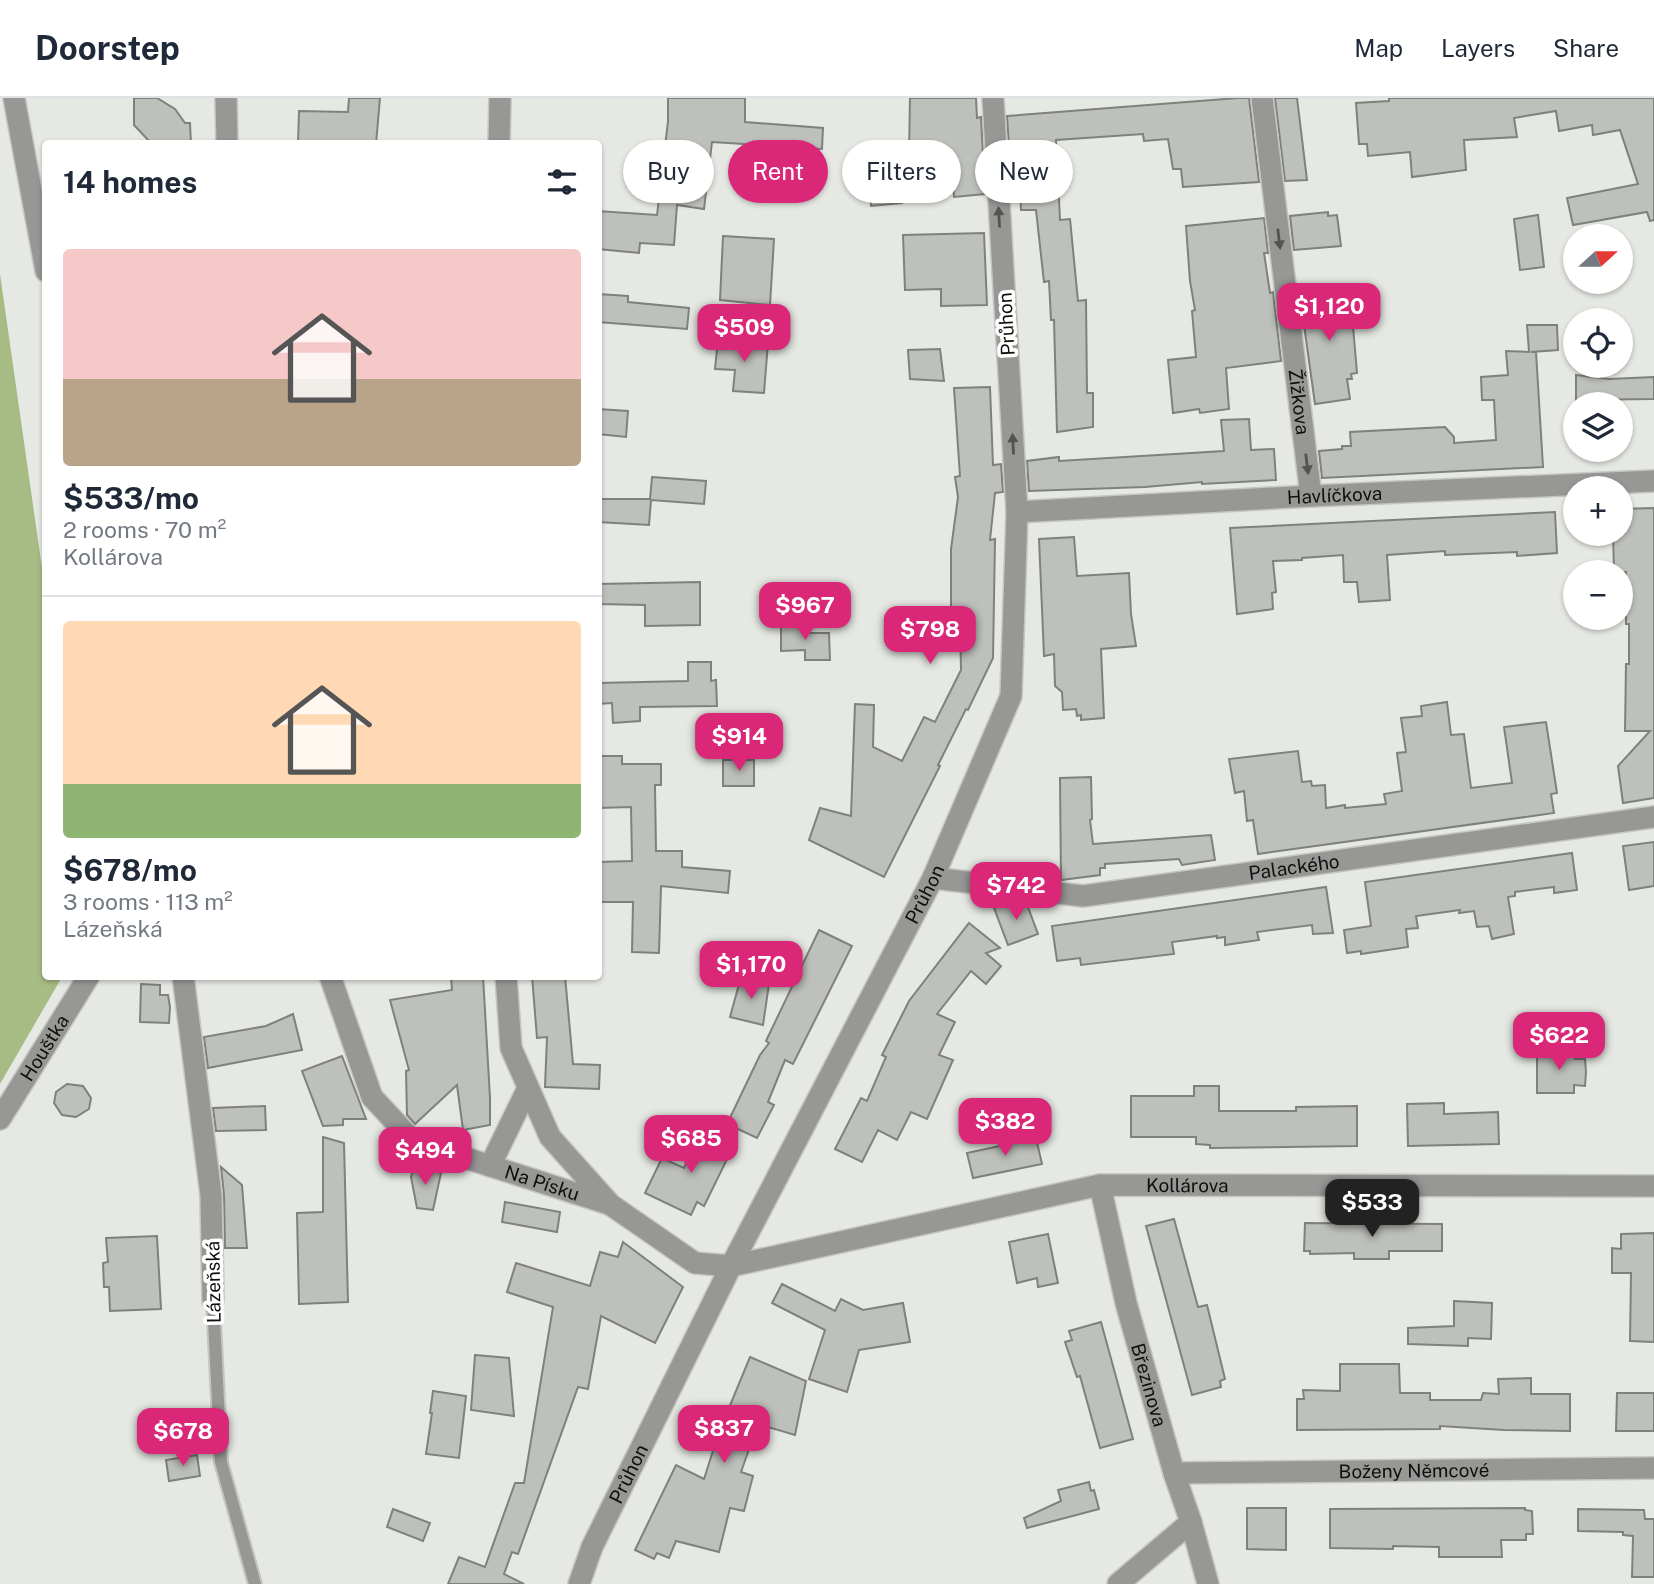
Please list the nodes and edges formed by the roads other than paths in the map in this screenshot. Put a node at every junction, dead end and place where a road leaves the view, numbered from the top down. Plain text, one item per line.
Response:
1 (14, 98) edge
2 (226, 98) edge
3 (500, 98) edge
4 (993, 98) edge
5 (1262, 98) edge
6 (227, 140) edge
7 (499, 140) edge
8 (42, 249) edge
9 (1654, 481) edge
10 (1311, 496) junction
11 (1017, 512) junction
12 (1654, 817) edge
13 (933, 878) junction
14 (87, 980) edge
15 (184, 980) edge
16 (331, 980) edge
17 (506, 980) edge
18 (528, 1088) junction
19 (0, 1119) edge
20 (490, 1166) junction
21 (1100, 1185) junction
22 (1654, 1186) edge
23 (611, 1205) junction
24 (731, 1266) junction
25 (213, 1300) joint
26 (1654, 1468) edge
27 (1174, 1473) junction
28 (1191, 1522) junction
29 (255, 1584) edge
30 (579, 1584) edge
31 (1118, 1584) edge
32 (1208, 1584) edge

1 - 8 street
2 - 6 street
3 - 7 street
11 -> 4 street, Průhon
5 -> 10 street, Žižkova
9 - 10 street, Havlíčkova
10 - 11 street, Havlíčkova
11 - 13 street, Průhon
12 - 13 street, Palackého
13 - 24 street, Průhon
14 - 19 street, Houštka
15 - 25 street, Lázeňská
16 - 20 street, Na Písku
17 - 18 street, Na Písku
18 - 20 street
18 - 23 street, Na Písku
20 - 23 street, Na Písku
21 - 22 street, Kollárova
21 - 24 street, Kollárova
21 - 27 street, Březinova
23 - 24 street, Na Písku
24 - 30 street, Průhon
25 - 29 lane, Lázeňská
26 - 27 street, Boženy Němcové
27 - 28 street, Březinova
28 - 31 street
28 - 32 street, Březinova

